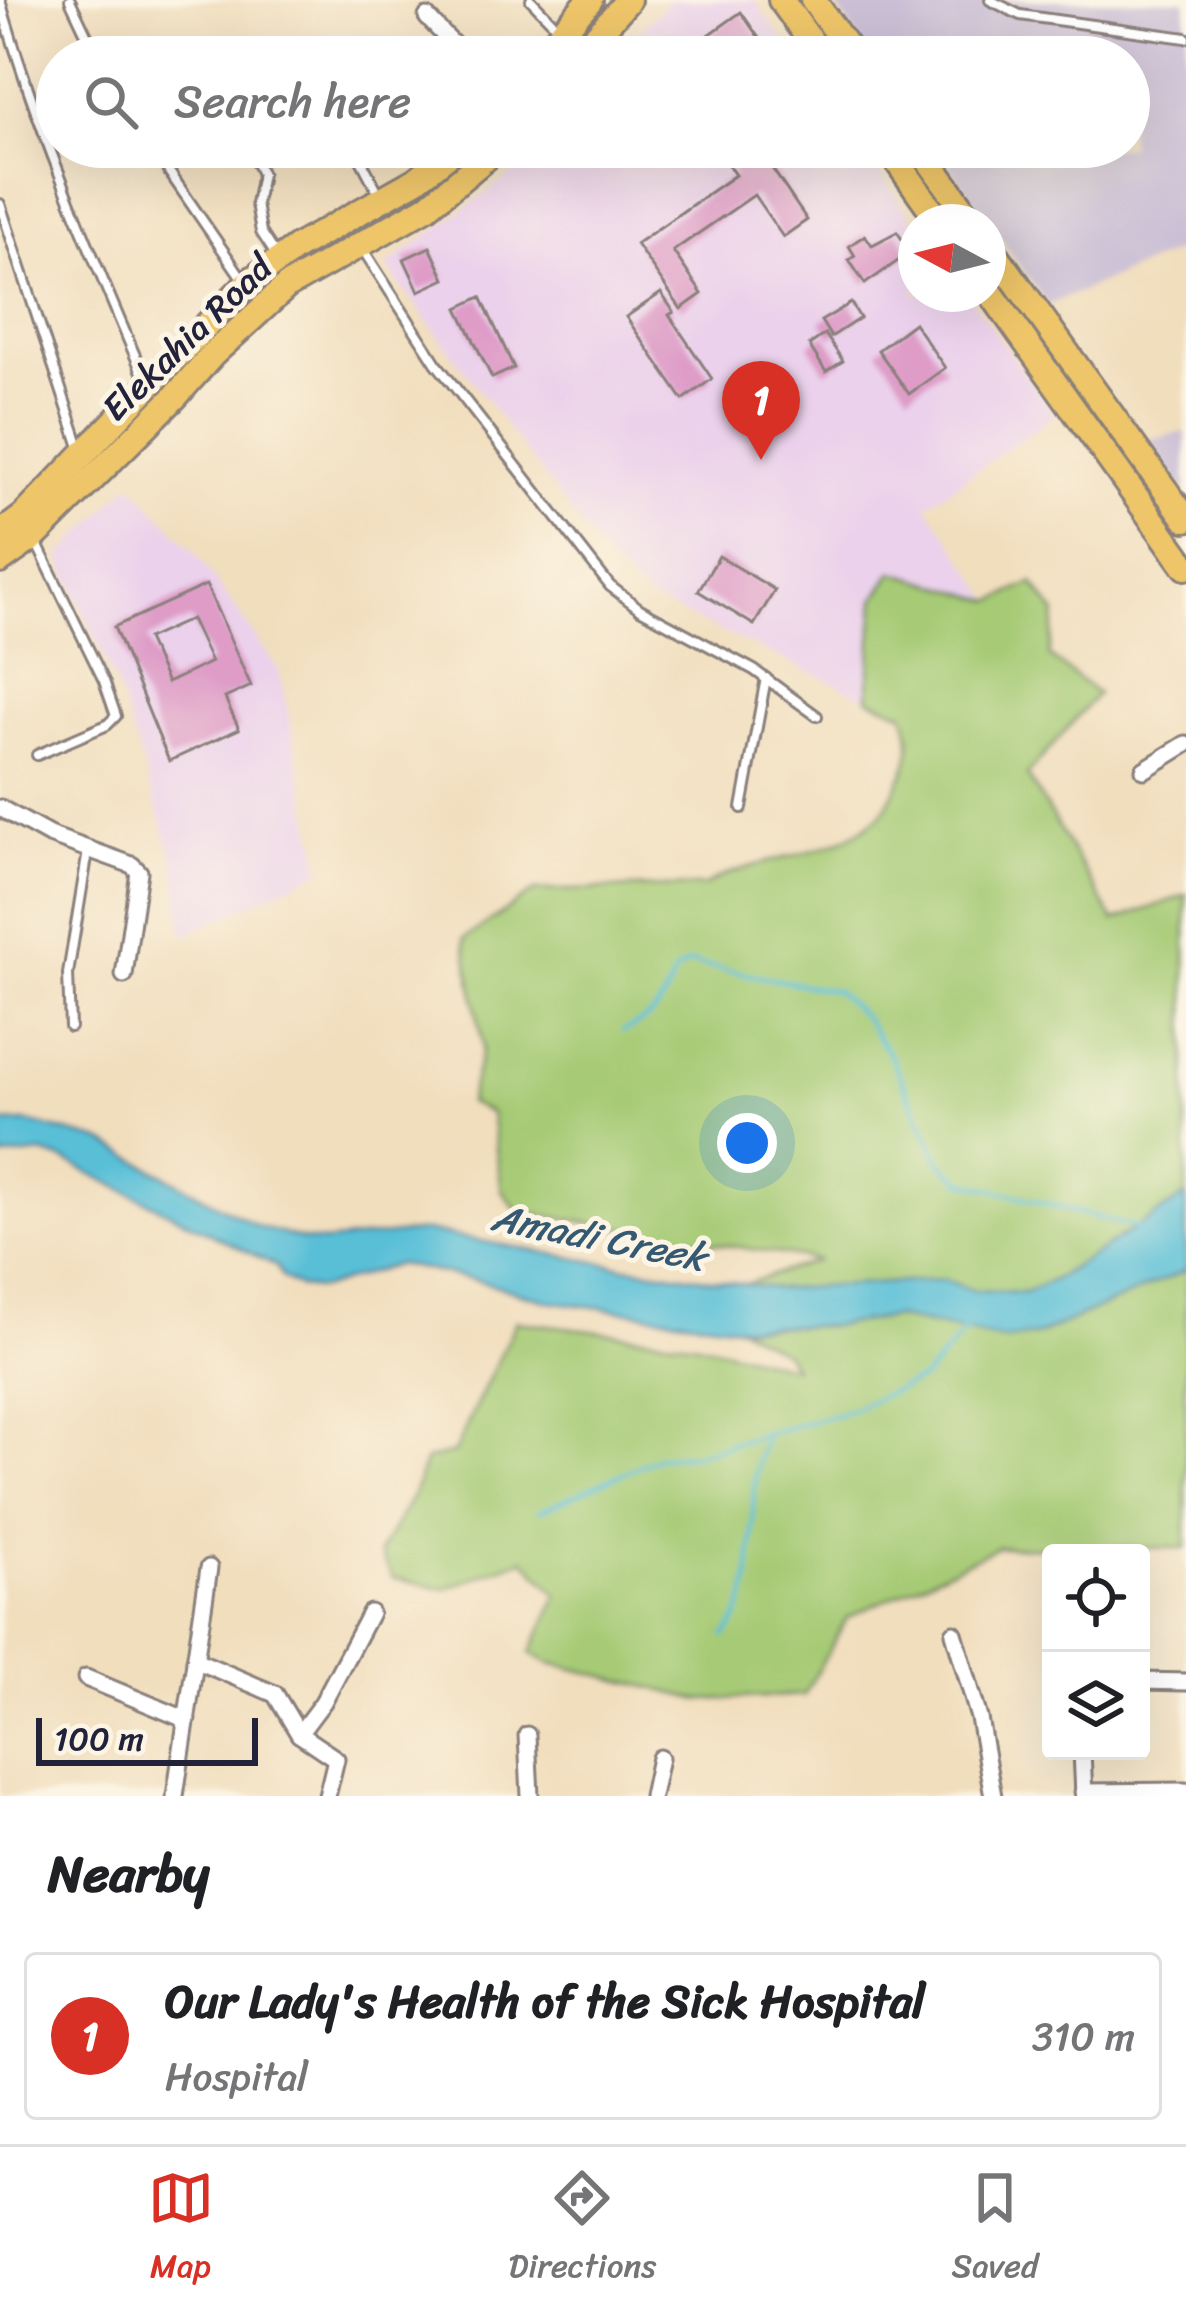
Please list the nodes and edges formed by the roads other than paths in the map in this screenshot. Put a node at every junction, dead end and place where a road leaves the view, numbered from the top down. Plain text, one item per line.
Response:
1 (0, 0) edge
2 (70, 0) edge
3 (531, 0) edge
4 (590, 0) edge
5 (628, 0) edge
6 (781, 0) edge
7 (813, 0) edge
8 (989, 0) edge
9 (427, 17) dead end
10 (562, 32) junction
11 (87, 36) edge
12 (445, 36) edge
13 (558, 36) edge
14 (596, 36) edge
15 (807, 36) edge
16 (839, 36) edge
17 (1186, 38) edge
18 (36, 112) edge
19 (57, 168) edge
20 (166, 168) edge
21 (259, 168) edge
22 (366, 168) edge
23 (429, 168) edge
24 (474, 168) edge
25 (901, 168) edge
26 (934, 168) edge
27 (383, 201) junction
28 (0, 204) edge
29 (927, 204) edge
30 (960, 204) edge
31 (361, 246) junction
32 (279, 259) junction
33 (1006, 268) edge
34 (246, 284) junction
35 (1004, 312) edge
36 (148, 386) junction
37 (82, 454) junction
38 (1186, 519) edge
39 (0, 534) edge
40 (34, 537) junction
41 (0, 561) edge
42 (1186, 567) edge
43 (766, 678) junction
44 (817, 716) dead end
45 (1186, 744) edge
46 (37, 755) dead end
47 (1144, 770) dead end
48 (0, 808) edge
49 (742, 808) dead end
50 (88, 849) junction
51 (124, 975) dead end
52 (70, 1027) dead end
53 (209, 1568) dead end
54 (370, 1612) dead end
55 (954, 1633) dead end
56 (195, 1660) junction
57 (86, 1678) dead end
58 (1150, 1682) edge
59 (1186, 1682) edge
60 (187, 1720) junction
61 (299, 1734) junction
62 (527, 1735) dead end
63 (660, 1758) dead end
64 (1082, 1760) edge
65 (1186, 1791) edge
66 (1084, 1794) edge
67 (175, 1796) edge
68 (327, 1796) edge
69 (530, 1796) edge
70 (652, 1796) edge
71 (993, 1796) edge

1 - 18 lane
2 - 11 lane
3 - 10 lane
4 - 10 main road
5 - 14 main road
6 - 15 main road
7 - 16 main road
8 - 17 lane
9 - 12 street
10 - 13 main road
19 - 36 lane
20 - 34 lane
21 - 32 lane
22 - 27 lane
23 - 27 main road, Elekahia Road
24 - 31 main road, Elekahia Road
25 - 29 main road
26 - 30 main road
27 - 32 main road, Elekahia Road
28 - 37 lane
31 - 40 main road, Elekahia Road
31 - 43 lane
32 - 34 main road, Elekahia Road
33 - 38 main road
34 - 36 main road, Elekahia Road
35 - 42 main road
36 - 37 main road, Elekahia Road
37 - 39 main road, Elekahia Road
40 - 41 main road, Elekahia Road
40 - 46 lane
43 - 44 lane
43 - 49 lane
45 - 47 street
48 - 50 street
50 - 51 street
50 - 52 lane
53 - 56 street
54 - 61 street
55 - 71 street
56 - 60 street
56 - 61 street
57 - 60 street
58 - 59 street
60 - 67 street
61 - 68 street
62 - 69 street
63 - 70 street
64 - 66 street
65 - 66 street

